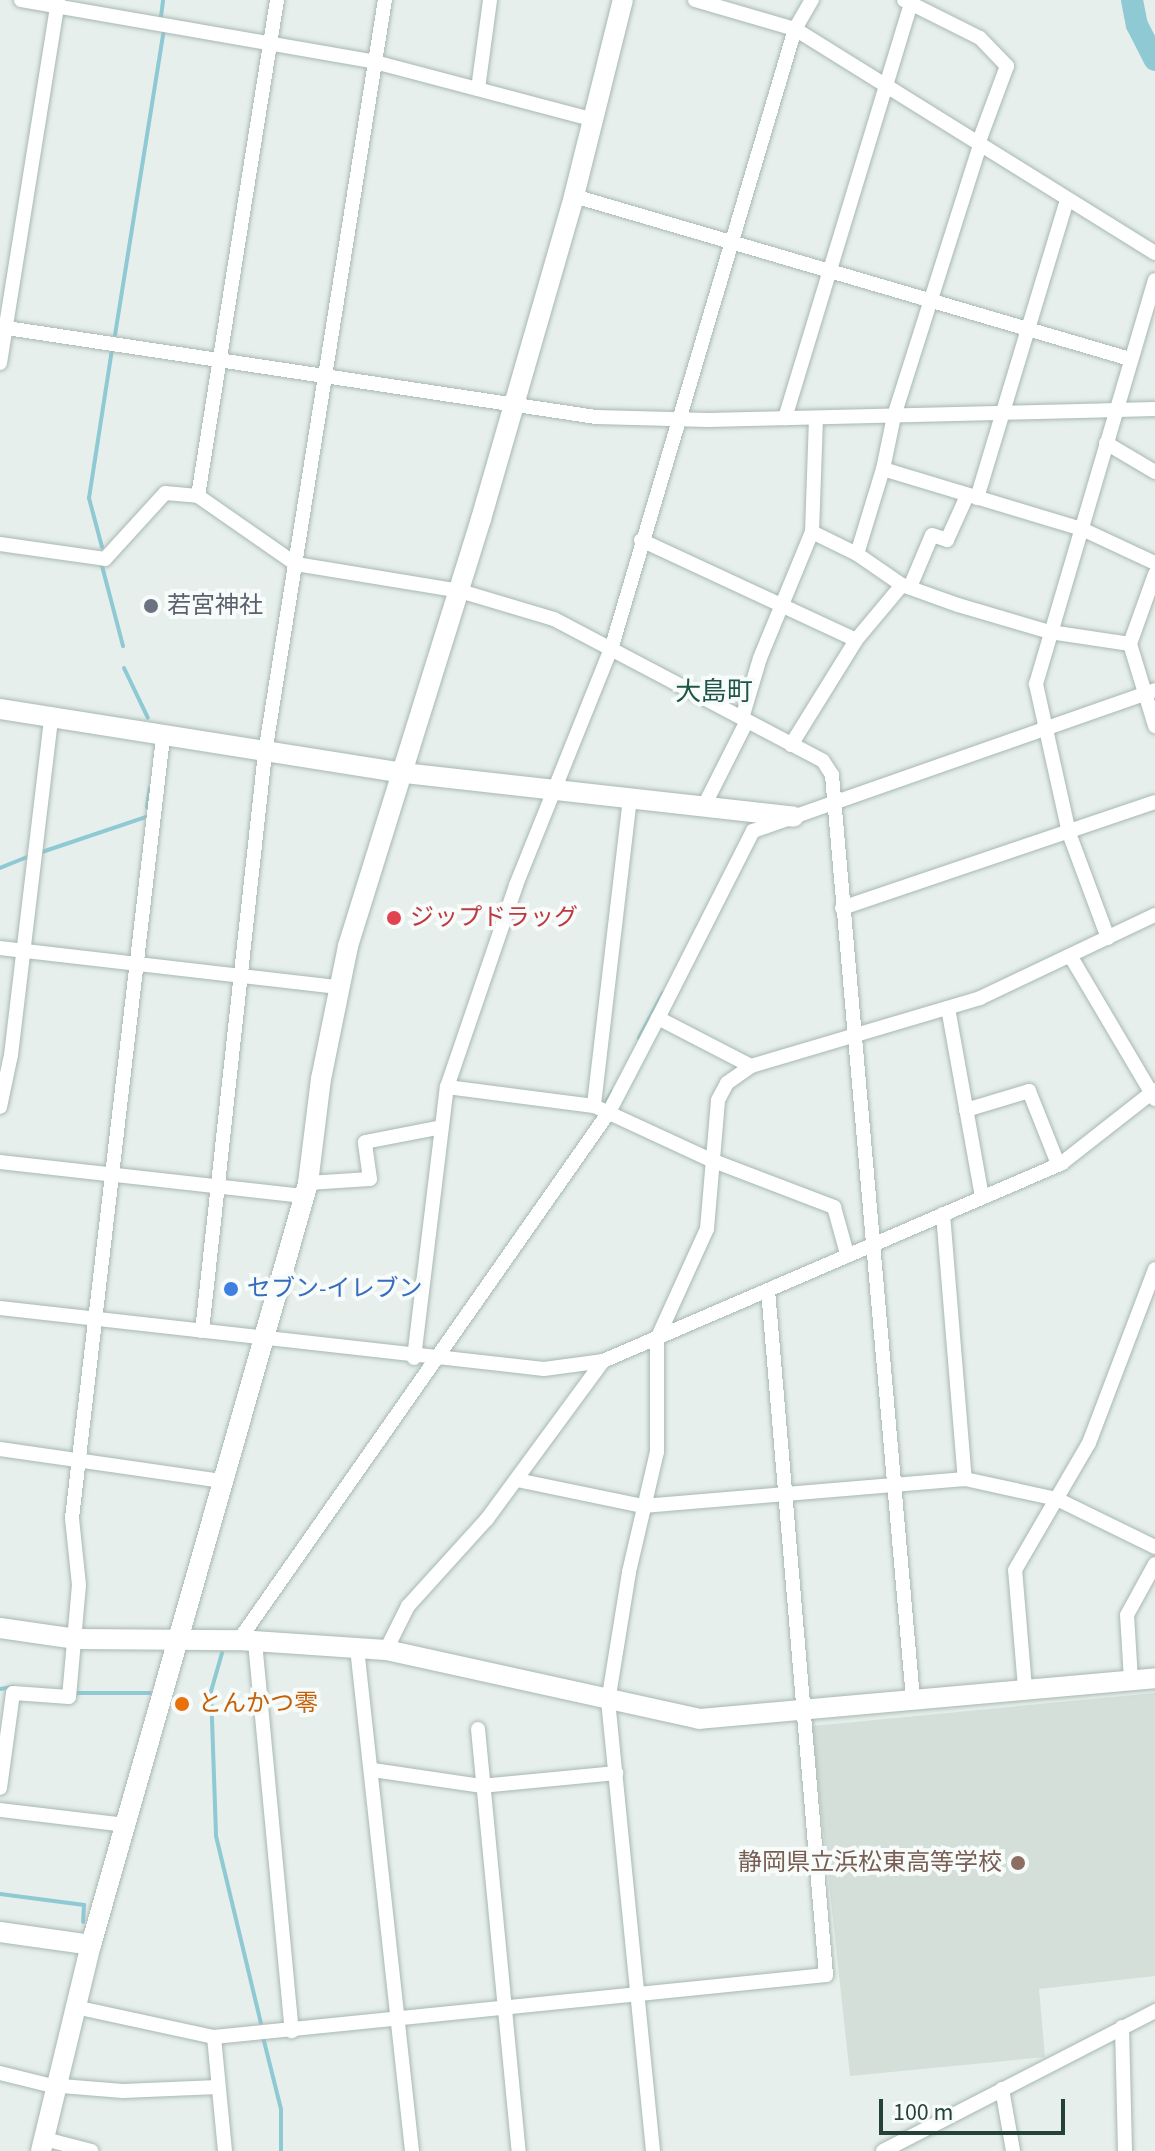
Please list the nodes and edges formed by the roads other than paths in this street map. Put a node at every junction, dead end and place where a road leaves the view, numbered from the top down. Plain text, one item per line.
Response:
1 (21, 0) edge
2 (277, 0) edge
3 (385, 0) edge
4 (490, 0) edge
5 (623, 0) edge
6 (695, 0) edge
7 (812, 0) edge
8 (908, 1) edge
9 (58, 3) edge
10 (795, 29) junction
11 (271, 41) junction
12 (375, 62) junction
13 (883, 84) junction
14 (478, 89) junction
15 (594, 120) junction
16 (979, 145) junction
17 (574, 196) junction
18 (1067, 199) junction
19 (732, 242) junction
20 (1155, 253) edge
21 (828, 272) junction
22 (1155, 280) edge
23 (931, 303) junction
24 (3, 327) edge
25 (1027, 330) junction
26 (1130, 359) junction
27 (218, 361) junction
28 (0, 363) edge
29 (324, 377) junction
30 (514, 406) junction
31 (1155, 409) edge
32 (1116, 411) junction
33 (1002, 413) junction
34 (894, 416) junction
35 (785, 418) junction
36 (816, 418) junction
37 (676, 420) junction
38 (1106, 443) junction
39 (883, 469) junction
40 (1155, 472) edge
41 (198, 496) junction
42 (972, 497) junction
43 (1082, 529) junction
44 (812, 532) junction
45 (641, 540) junction
46 (0, 544) edge
47 (857, 554) junction
48 (1155, 563) edge
49 (296, 564) junction
50 (1155, 574) edge
51 (906, 586) junction
52 (460, 591) junction
53 (780, 601) junction
54 (1050, 632) junction
55 (856, 640) junction
56 (1130, 644) junction
57 (612, 646) junction
58 (1146, 691) edge
59 (0, 709) edge
60 (743, 715) junction
61 (51, 718) junction
62 (1155, 726) edge
63 (1043, 728) junction
64 (163, 737) junction
65 (791, 745) junction
66 (265, 753) junction
67 (404, 773) junction
68 (554, 788) junction
69 (630, 798) junction
70 (1155, 802) edge
71 (705, 804) junction
72 (834, 804) junction
73 (794, 817) junction
74 (1069, 833) junction
75 (842, 908) junction
76 (1155, 915) edge
77 (1108, 938) junction
78 (0, 948) edge
79 (24, 951) junction
80 (1071, 957) junction
81 (134, 964) junction
82 (242, 976) junction
83 (338, 987) junction
84 (948, 1008) junction
85 (658, 1018) junction
86 (854, 1036) junction
87 (6, 1054) edge
88 (751, 1066) junction
89 (447, 1087) junction
90 (1154, 1094) edge
91 (594, 1106) junction
92 (0, 1107) edge
93 (966, 1110) junction
94 (609, 1112) junction
95 (442, 1127) junction
96 (711, 1160) junction
97 (0, 1162) edge
98 (1058, 1164) junction
99 (111, 1174) junction
100 (216, 1186) junction
101 (306, 1189) junction
102 (982, 1197) junction
103 (943, 1214) junction
104 (873, 1244) junction
105 (847, 1254) junction
106 (1155, 1269) edge
107 (768, 1290) junction
108 (0, 1308) edge
109 (94, 1319) junction
110 (202, 1331) junction
111 (265, 1339) junction
112 (657, 1339) junction
113 (414, 1358) junction
114 (437, 1359) junction
115 (603, 1361) junction
116 (0, 1449) edge
117 (78, 1463) junction
118 (965, 1479) junction
119 (517, 1480) junction
120 (223, 1481) junction
121 (894, 1486) junction
122 (786, 1495) junction
123 (1057, 1499) junction
124 (643, 1506) junction
125 (1155, 1547) edge
126 (1155, 1564) edge
127 (0, 1628) edge
128 (76, 1639) junction
129 (179, 1641) junction
130 (247, 1641) junction
131 (357, 1648) junction
132 (386, 1650) junction
133 (1155, 1678) edge
134 (1131, 1680) junction
135 (1025, 1688) junction
136 (913, 1699) junction
137 (608, 1702) junction
138 (805, 1707) junction
139 (478, 1729) dead end
140 (373, 1770) junction
141 (616, 1773) junction
142 (481, 1786) junction
143 (0, 1788) edge
144 (0, 1810) edge
145 (125, 1825) junction
146 (0, 1932) edge
147 (91, 1945) junction
148 (638, 1995) junction
149 (75, 2007) junction
150 (504, 2009) junction
151 (1155, 2011) edge
152 (398, 2020) junction
153 (1122, 2027) junction
154 (292, 2031) junction
155 (214, 2037) junction
156 (0, 2073) edge
157 (56, 2084) junction
158 (218, 2087) junction
159 (1002, 2089) junction
160 (43, 2145) edge
161 (91, 2151) edge
162 (225, 2151) edge
163 (412, 2151) edge
164 (519, 2151) edge
165 (653, 2151) edge
166 (883, 2151) edge
167 (1013, 2151) edge
168 (1125, 2151) edge

1 - 9 street
2 - 11 street
3 - 12 street
4 - 14 street
5 - 15 street
6 - 10 street
7 - 10 street
8 - 13 street
8 - 16 street
9 - 11 street
9 - 24 street
10 - 13 street
10 - 19 street
11 - 12 street
11 - 27 street
12 - 14 street
12 - 29 street
13 - 16 street
13 - 21 street
14 - 15 street
15 - 17 street
16 - 18 street
16 - 23 street
17 - 19 street
17 - 30 street
18 - 20 street
18 - 25 street
19 - 21 street
19 - 37 street
21 - 23 street
21 - 35 street
22 - 26 street
23 - 25 street
23 - 34 street
24 - 27 street
24 - 28 street
25 - 26 street
25 - 33 street
26 - 32 street
27 - 29 street
27 - 41 street
29 - 30 street
29 - 49 street
30 - 37 street
30 - 52 street
31 - 32 street
32 - 33 street
32 - 38 street
33 - 34 street
33 - 42 street
34 - 36 street
34 - 39 street
35 - 36 street
35 - 37 street
36 - 44 street
37 - 45 street
38 - 40 street
38 - 43 street
39 - 42 street
39 - 47 street
41 - 46 street
41 - 49 street
42 - 43 street
42 - 51 street
43 - 48 street
43 - 54 street
44 - 47 street
44 - 53 street
45 - 53 street
45 - 57 street
47 - 51 street
49 - 52 street
49 - 66 street
50 - 56 street
51 - 54 street
51 - 55 street
52 - 57 street
52 - 67 street
53 - 55 street
53 - 60 street
54 - 56 street
54 - 63 street
55 - 65 street
56 - 58 street
57 - 60 street
57 - 68 street
58 - 62 street
58 - 63 street
59 - 61 street
60 - 65 street
60 - 71 street
61 - 64 street
61 - 79 street
63 - 72 street
63 - 74 street
64 - 66 street
64 - 81 street
65 - 72 street
66 - 67 street
66 - 82 street
67 - 68 street
67 - 83 street
68 - 69 street
68 - 89 street
69 - 71 street
69 - 91 street
70 - 74 street
71 - 73 street
72 - 73 street
72 - 75 street
73 - 85 street
74 - 75 street
74 - 77 street
75 - 86 street
76 - 77 street
77 - 80 street
78 - 79 street
79 - 81 street
79 - 87 street
80 - 84 street
80 - 90 street
81 - 82 street
81 - 99 street
82 - 83 street
82 - 100 street
83 - 101 street
84 - 86 street
84 - 93 street
85 - 88 street
85 - 94 street
86 - 88 street
86 - 104 street
87 - 92 street
88 - 96 street
89 - 91 street
89 - 95 street
90 - 98 street
91 - 94 street
93 - 98 street
93 - 102 street
94 - 96 street
94 - 114 street
95 - 101 street
95 - 113 street
96 - 105 street
96 - 112 street
97 - 99 street
98 - 102 street
99 - 100 street
99 - 109 street
100 - 101 street
100 - 110 street
101 - 111 street
102 - 103 street
103 - 104 street
103 - 118 street
104 - 105 street
104 - 121 street
105 - 107 street
106 - 123 street
107 - 112 street
107 - 122 street
108 - 109 street
109 - 110 street
109 - 117 street
110 - 111 street
111 - 113 street
111 - 120 street
112 - 115 street
112 - 124 street
113 - 114 street
114 - 115 street
114 - 130 street
115 - 119 street
116 - 117 street
117 - 120 street
117 - 128 street
118 - 121 street
118 - 123 street
119 - 124 street
119 - 132 street
120 - 129 street
121 - 122 street
121 - 136 street
122 - 124 street
122 - 138 street
123 - 125 street
123 - 135 street
124 - 137 street
126 - 134 street
127 - 128 street
128 - 129 street
128 - 143 street
129 - 130 street
129 - 145 street
130 - 131 street
130 - 154 street
131 - 132 street
131 - 140 street
132 - 137 street
133 - 134 street
134 - 135 street
135 - 136 street
136 - 138 street
137 - 138 street
137 - 141 street
138 - 148 street
139 - 142 street
140 - 142 street
140 - 152 street
141 - 142 street
141 - 148 street
142 - 150 street
144 - 145 street
145 - 147 street
146 - 147 street
147 - 149 street
148 - 150 street
148 - 165 street
149 - 155 street
149 - 157 street
150 - 152 street
150 - 164 street
151 - 153 street
152 - 154 street
152 - 163 street
153 - 159 street
153 - 168 street
154 - 155 street
155 - 158 street
156 - 157 street
157 - 158 street
157 - 160 street
158 - 162 street
159 - 166 street
159 - 167 street
160 - 161 street

